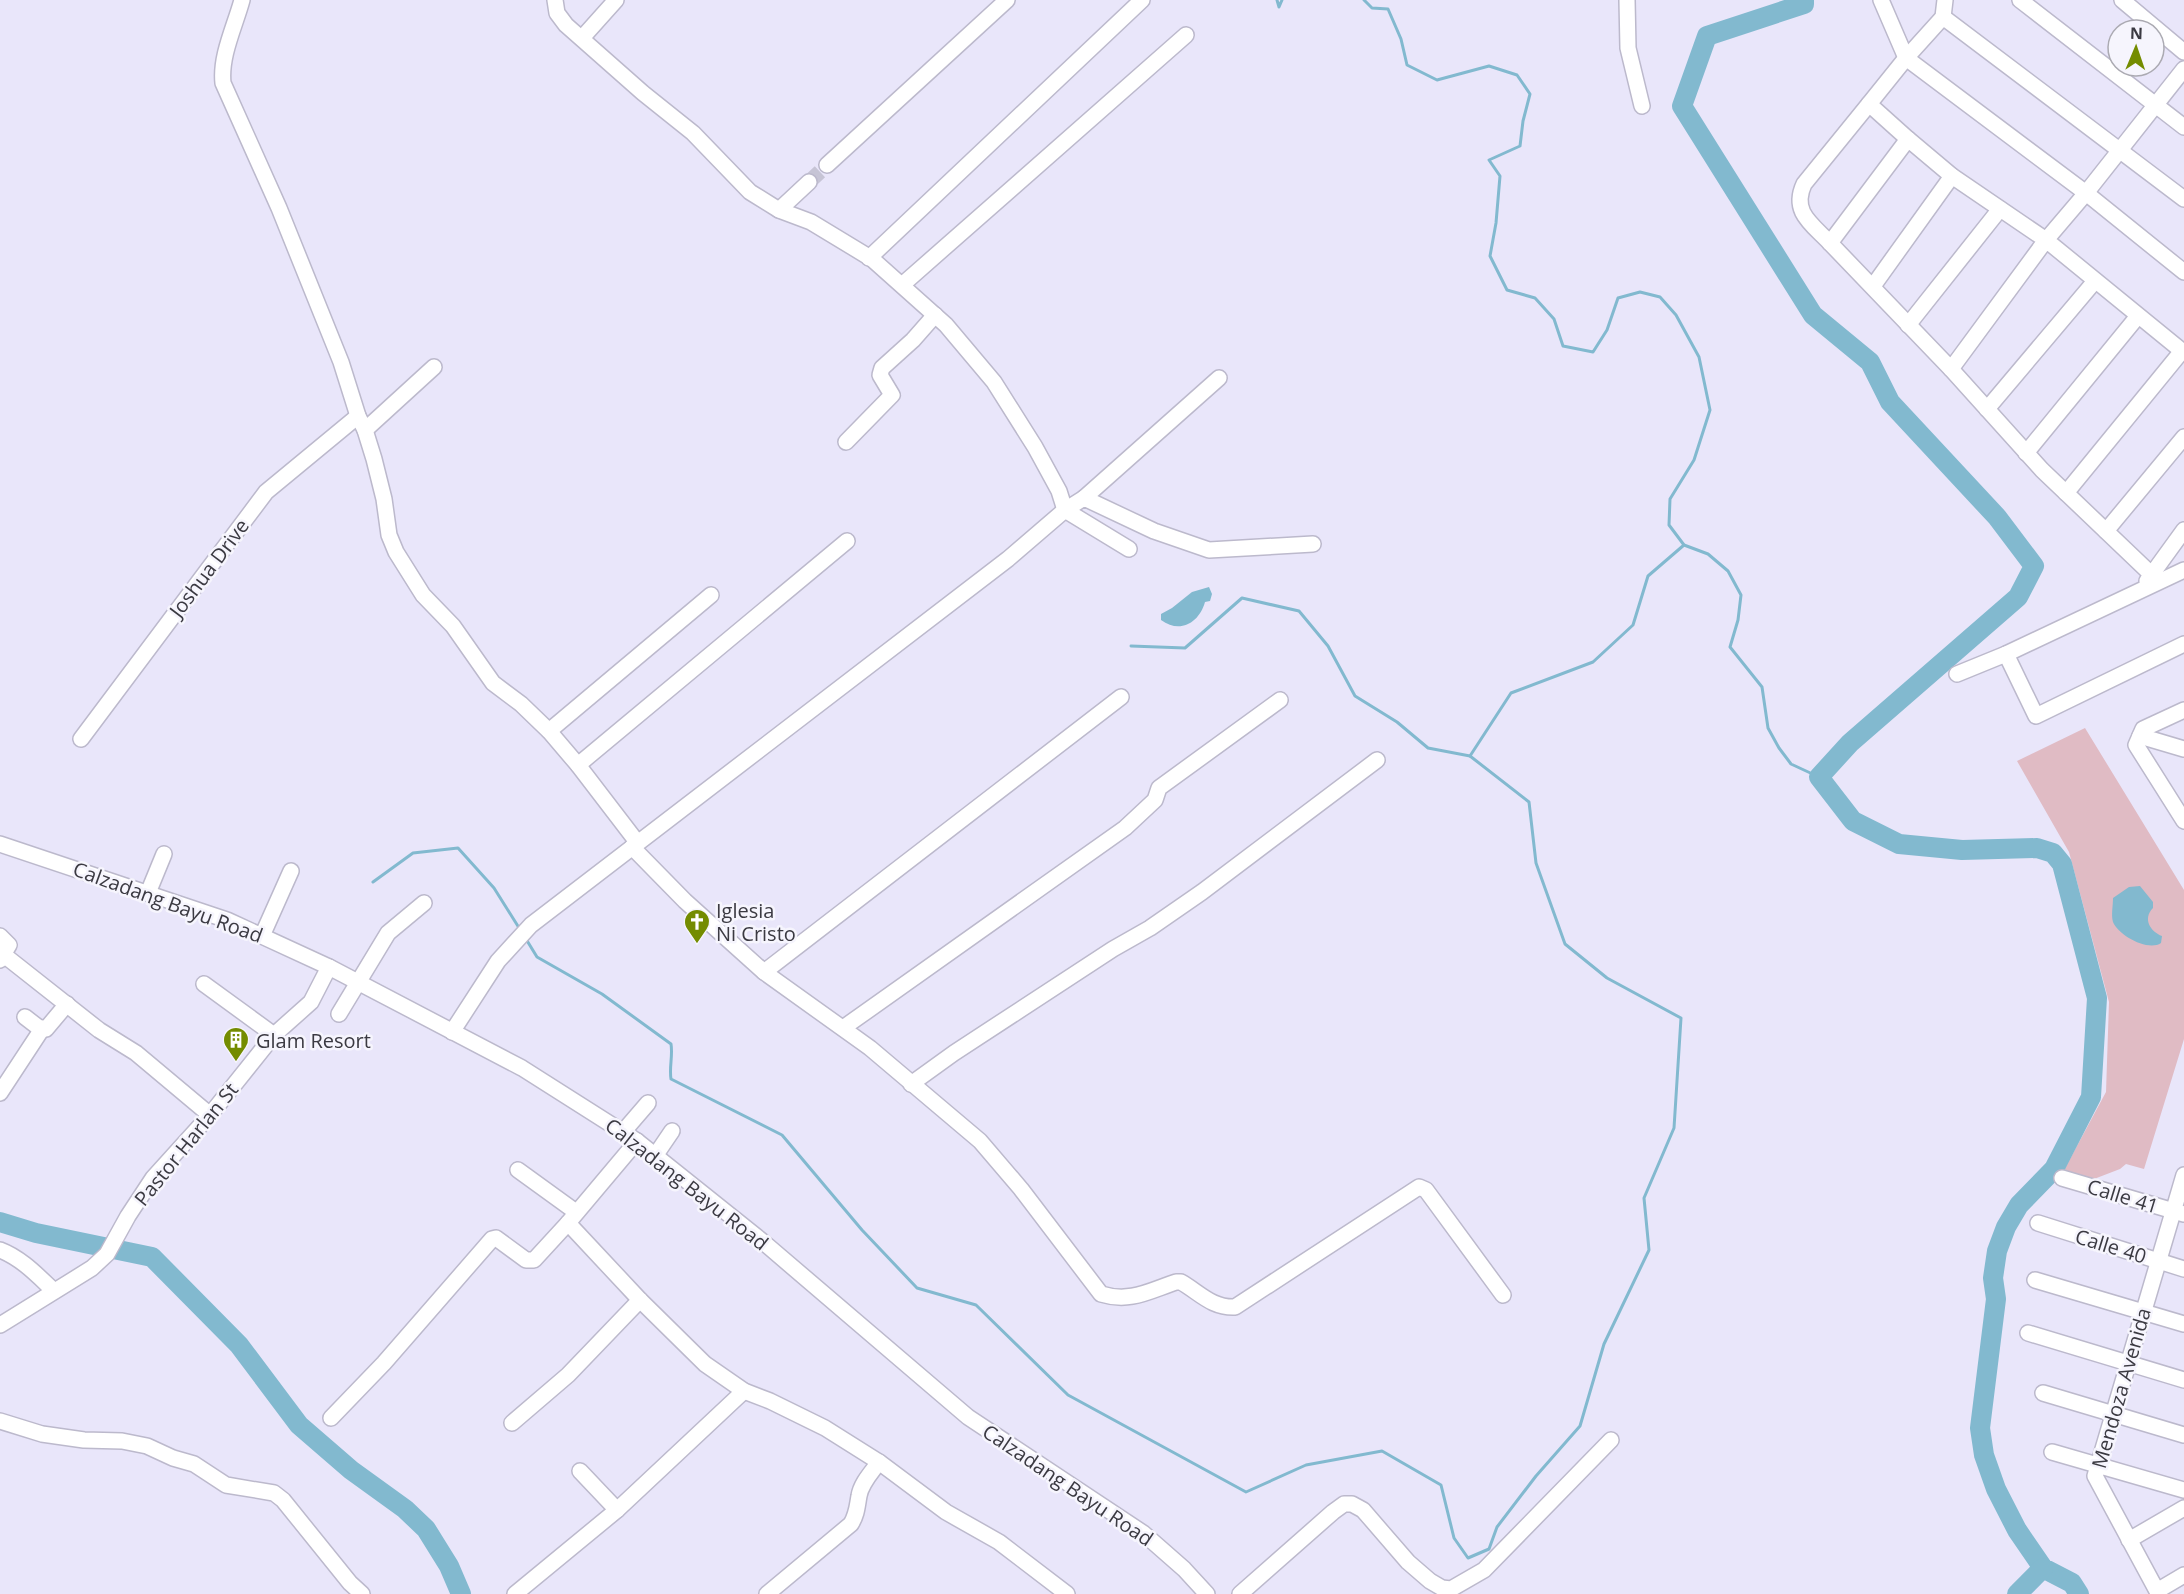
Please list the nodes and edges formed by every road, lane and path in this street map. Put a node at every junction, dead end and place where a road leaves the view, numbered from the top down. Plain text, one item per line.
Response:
1 (242, 0) edge
2 (555, 0) edge
3 (616, 0) edge
4 (1007, 0) edge
5 (1142, 0) edge
6 (1627, 0) edge
7 (1881, 0) edge
8 (1945, 0) edge
9 (2020, 0) edge
10 (2122, 0) edge
11 (1944, 17) junction
12 (1186, 35) dead end
13 (582, 38) junction
14 (2184, 51) edge
15 (1906, 58) junction
16 (2184, 69) edge
17 (1869, 104) junction
18 (2155, 104) junction
19 (1642, 106) dead end
20 (2184, 127) edge
21 (1908, 139) junction
22 (2120, 151) junction
23 (827, 165) tunnel mouth
24 (1953, 176) junction
25 (809, 182) tunnel mouth
26 (2086, 193) junction
27 (2184, 199) edge
28 (2000, 209) junction
29 (779, 210) junction
30 (2046, 240) junction
31 (1830, 243) junction
32 (869, 258) junction
33 (2184, 272) edge
34 (2095, 281) junction
35 (902, 285) junction
36 (1873, 286) junction
37 (935, 315) junction
38 (2138, 316) junction
39 (1908, 325) junction
40 (2183, 351) edge
41 (434, 367) dead end
42 (1951, 369) junction
43 (1219, 378) dead end
44 (1987, 409) junction
45 (362, 423) junction
46 (2184, 437) edge
47 (846, 442) dead end
48 (2026, 453) junction
49 (2066, 493) junction
50 (1084, 498) junction
51 (1065, 510) junction
52 (2184, 530) edge
53 (2106, 531) junction
54 (847, 541) dead end
55 (1314, 544) dead end
56 (1129, 549) dead end
57 (2184, 570) edge
58 (2152, 575) junction
59 (2142, 589) junction
60 (711, 595) dead end
61 (2184, 644) edge
62 (2006, 654) junction
63 (1958, 674) dead end
64 (1121, 697) dead end
65 (1280, 700) dead end
66 (2184, 710) edge
67 (549, 731) junction
68 (2140, 736) junction
69 (81, 739) dead end
70 (2184, 750) edge
71 (1377, 760) dead end
72 (578, 765) junction
73 (2178, 804) edge
74 (2184, 821) edge
75 (0, 844) edge
76 (634, 845) junction
77 (164, 854) dead end
78 (291, 871) dead end
79 (148, 893) junction
80 (424, 903) dead end
81 (0, 936) edge
82 (262, 936) junction
83 (2, 958) edge
84 (329, 967) junction
85 (764, 972) junction
86 (204, 984) dead end
87 (359, 984) junction
88 (67, 1004) junction
89 (339, 1014) dead end
90 (25, 1017) dead end
91 (843, 1028) junction
92 (42, 1029) junction
93 (452, 1032) junction
94 (274, 1035) junction
95 (911, 1084) junction
96 (0, 1093) edge
97 (648, 1102) dead end
98 (210, 1115) junction
99 (672, 1131) dead end
100 (624, 1132) junction
101 (637, 1141) junction
102 (655, 1156) junction
103 (518, 1170) dead end
104 (2184, 1175) edge
105 (2062, 1178) dead end
106 (2179, 1212) edge
107 (572, 1217) junction
108 (2038, 1224) dead end
109 (0, 1250) edge
110 (2158, 1261) junction
111 (2184, 1269) edge
112 (2036, 1280) dead end
113 (53, 1290) junction
114 (1503, 1295) dead end
115 (640, 1300) junction
116 (2143, 1312) junction
117 (0, 1324) edge
118 (2184, 1324) edge
119 (2028, 1333) dead end
120 (2128, 1363) junction
121 (2184, 1380) edge
122 (744, 1391) junction
123 (2043, 1393) dead end
124 (2113, 1414) junction
125 (331, 1418) dead end
126 (0, 1421) edge
127 (512, 1424) dead end
128 (2184, 1435) edge
129 (1611, 1440) dead end
130 (2052, 1452) dead end
131 (879, 1462) junction
132 (2098, 1465) junction
133 (580, 1471) dead end
134 (2184, 1490) edge
135 (2184, 1508) edge
136 (617, 1510) junction
137 (2129, 1540) junction
138 (2182, 1581) edge
139 (362, 1594) edge
140 (515, 1594) edge
141 (767, 1594) edge
142 (1067, 1594) edge
143 (1207, 1594) edge
144 (1240, 1594) edge

1 - 45 street
2 - 13 street
3 - 13 street
4 - 23 street
5 - 32 street
6 - 19 street
7 - 15 street
8 - 11 street
9 - 18 street
10 - 14 street
11 - 15 street
11 - 22 street
12 - 35 street
13 - 29 street
15 - 17 street
15 - 26 street
16 - 18 street
17 - 21 street
17 - 31 street
18 - 20 street
18 - 22 street
21 - 24 street
21 - 31 street
22 - 26 street
22 - 27 street
24 - 28 street
24 - 36 street
25 - 29 street
26 - 30 street
26 - 33 street
28 - 30 street
28 - 39 street
29 - 32 street
30 - 34 street
30 - 42 street
31 - 36 street
32 - 35 street
34 - 38 street
34 - 44 street
35 - 37 street
36 - 39 street
37 - 47 street
37 - 51 street
38 - 40 street
38 - 48 street
39 - 42 street
40 - 49 street
41 - 45 street, Joshua Drive
42 - 44 street
43 - 50 street
44 - 48 street
45 - 67 street
45 - 69 street, Joshua Drive
46 - 53 street
48 - 49 street
49 - 53 street
50 - 51 street
50 - 55 street
51 - 56 street
51 - 76 street
52 - 58 street
53 - 58 street
54 - 72 street
57 - 59 street
58 - 59 street
59 - 62 street
60 - 67 street
61 - 62 street
62 - 63 street
64 - 85 street
65 - 91 street
66 - 68 street
67 - 72 street
68 - 70 street
68 - 73 street
71 - 95 street
72 - 76 street
73 - 74 street
75 - 79 street, Calzadang Bayu Road
76 - 85 street
76 - 93 street
77 - 79 street
78 - 82 street
79 - 82 street, Calzadang Bayu Road
80 - 87 street
81 - 83 street
82 - 84 street, Calzadang Bayu Road
83 - 88 street
84 - 87 street, Calzadang Bayu Road
84 - 94 street, Pastor Harlan St
85 - 91 street
86 - 94 street
87 - 89 street
87 - 93 street, Calzadang Bayu Road
88 - 92 street
88 - 98 street
90 - 92 street
91 - 95 street
92 - 96 street
93 - 100 street, Calzadang Bayu Road
94 - 98 street, Pastor Harlan St
95 - 114 street
97 - 100 street
98 - 113 street, Pastor Harlan St
99 - 102 street
100 - 101 street, Calzadang Bayu Road
101 - 102 street, Calzadang Bayu Road
101 - 107 street
102 - 143 street, Calzadang Bayu Road
103 - 107 street
104 - 106 street, Mendoza Avenida
105 - 106 street, Calle 41
106 - 110 street, Mendoza Avenida
107 - 115 street
107 - 125 street
108 - 110 street, Calle 40
109 - 113 street
110 - 111 street, Calle 40
110 - 116 street, Mendoza Avenida
112 - 116 street
113 - 117 street, Pastor Harlan St
115 - 122 street
115 - 127 street
116 - 118 street
116 - 120 street, Mendoza Avenida
119 - 120 street
120 - 121 street
120 - 124 street, Mendoza Avenida
122 - 131 street
122 - 136 street
123 - 124 street
124 - 128 street
124 - 132 street, Mendoza Avenida
126 - 139 street
129 - 144 street
130 - 132 street
131 - 141 street
131 - 142 street
132 - 134 street
132 - 137 street, Mendoza Avenida
133 - 136 street
135 - 137 street
136 - 140 street
137 - 138 street, Mendoza Avenida

